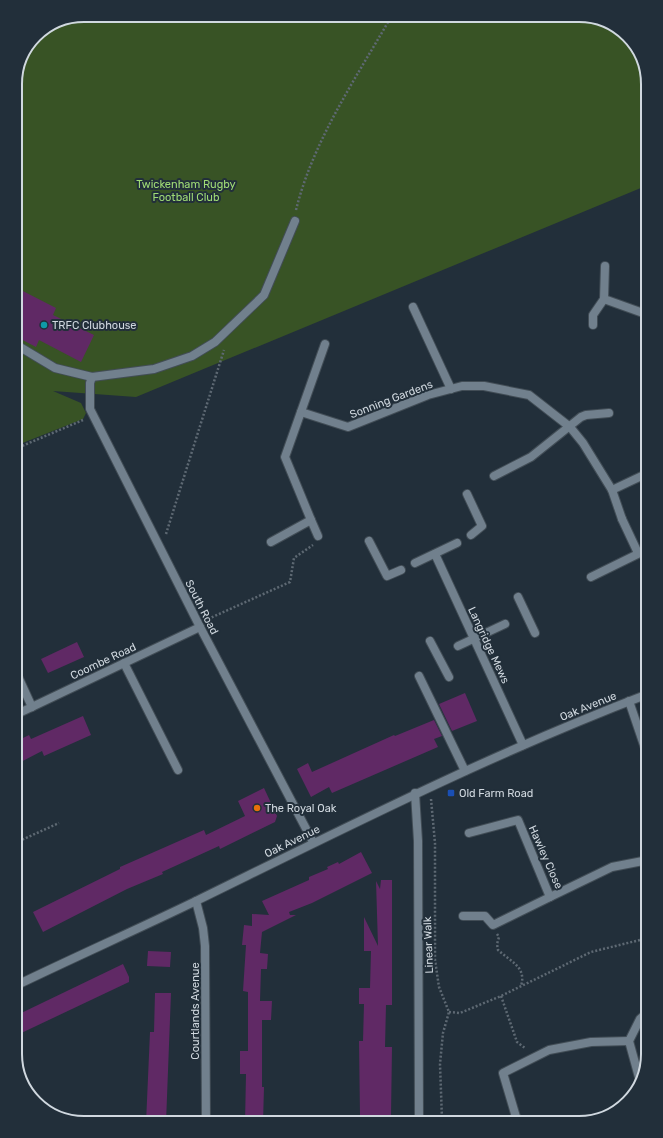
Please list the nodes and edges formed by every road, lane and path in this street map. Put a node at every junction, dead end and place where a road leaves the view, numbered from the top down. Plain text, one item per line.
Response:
1 (388, 22) edge
2 (295, 220) joint
3 (605, 266) dead end
4 (604, 299) junction
5 (413, 307) dead end
6 (641, 312) edge
7 (593, 325) dead end
8 (325, 344) dead end
9 (22, 348) edge
10 (224, 349) dead end
11 (92, 377) junction
12 (451, 389) junction
13 (301, 412) junction
14 (610, 413) dead end
15 (93, 416) junction
16 (570, 427) junction
17 (22, 446) edge
18 (494, 476) dead end
19 (641, 476) edge
20 (612, 490) junction
21 (467, 494) dead end
22 (311, 520) junction
23 (471, 535) dead end
24 (318, 536) joint
25 (368, 541) dead end
26 (271, 542) dead end
27 (457, 543) dead end
28 (161, 550) junction
29 (641, 552) edge
30 (638, 553) junction
31 (435, 554) junction
32 (415, 563) dead end
33 (401, 570) dead end
34 (591, 578) dead end
35 (518, 597) dead end
36 (504, 624) dead end
37 (199, 625) junction
38 (535, 633) dead end
39 (473, 638) junction
40 (430, 641) dead end
41 (458, 646) dead end
42 (124, 663) junction
43 (420, 676) dead end
44 (449, 677) dead end
45 (22, 685) edge
46 (641, 697) edge
47 (629, 702) junction
48 (32, 706) junction
49 (22, 711) edge
50 (641, 737) edge
51 (524, 745) junction
52 (178, 770) dead end
53 (465, 771) junction
54 (431, 786) junction
55 (415, 794) junction
56 (59, 823) dead end
57 (470, 833) dead end
58 (22, 840) edge
59 (313, 842) junction
60 (641, 861) edge
61 (550, 897) junction
62 (196, 901) junction
63 (463, 916) dead end
64 (493, 924) junction
65 (641, 940) edge
66 (22, 983) edge
67 (520, 987) junction
68 (501, 996) junction
69 (449, 1012) junction
70 (641, 1018) edge
71 (629, 1041) junction
72 (536, 1057) junction
73 (638, 1074) edge
74 (206, 1116) edge
75 (419, 1116) edge
76 (442, 1116) edge
77 (516, 1116) edge

1 - 2 path
2 - 11 street
3 - 4 street
4 - 6 street
4 - 7 street
5 - 12 street
8 - 13 street
9 - 11 street
10 - 28 path
11 - 15 street, South Road
12 - 13 street, Sonning Gardens
12 - 16 street, Sonning Gardens
13 - 22 street
14 - 16 street
15 - 17 path
15 - 28 street, South Road
16 - 18 street
16 - 20 street, Sonning Gardens
19 - 20 street
20 - 30 street, Sonning Gardens
21 - 23 street
22 - 24 street
22 - 26 street
24 - 37 path
25 - 33 street
27 - 31 street
28 - 37 street, South Road
29 - 30 street
30 - 34 street
31 - 32 street
31 - 39 street, Langridge Mews
35 - 38 street
36 - 39 street
37 - 42 street, Coombe Road
37 - 59 street, South Road
39 - 41 street
39 - 51 street, Langridge Mews
40 - 44 street
42 - 48 street, Coombe Road
42 - 52 street
43 - 53 street
45 - 48 street
46 - 47 street, Oak Avenue
47 - 50 street
47 - 51 street, Oak Avenue
48 - 49 street, Coombe Road
51 - 53 street, Oak Avenue
53 - 54 street, Oak Avenue
54 - 55 street, Oak Avenue
54 - 69 path, Linear Walk
55 - 59 street, Oak Avenue
55 - 75 street
56 - 58 path
57 - 61 street, Hawley Close
59 - 62 street, Oak Avenue
60 - 61 street, Hawley Close
61 - 64 street
62 - 66 street, Oak Avenue
62 - 74 street, Courtlands Avenue
63 - 64 street
64 - 67 path
65 - 67 path
67 - 68 path
68 - 69 path
68 - 72 path
69 - 76 path
70 - 71 street
71 - 72 street
71 - 73 street
72 - 77 street

